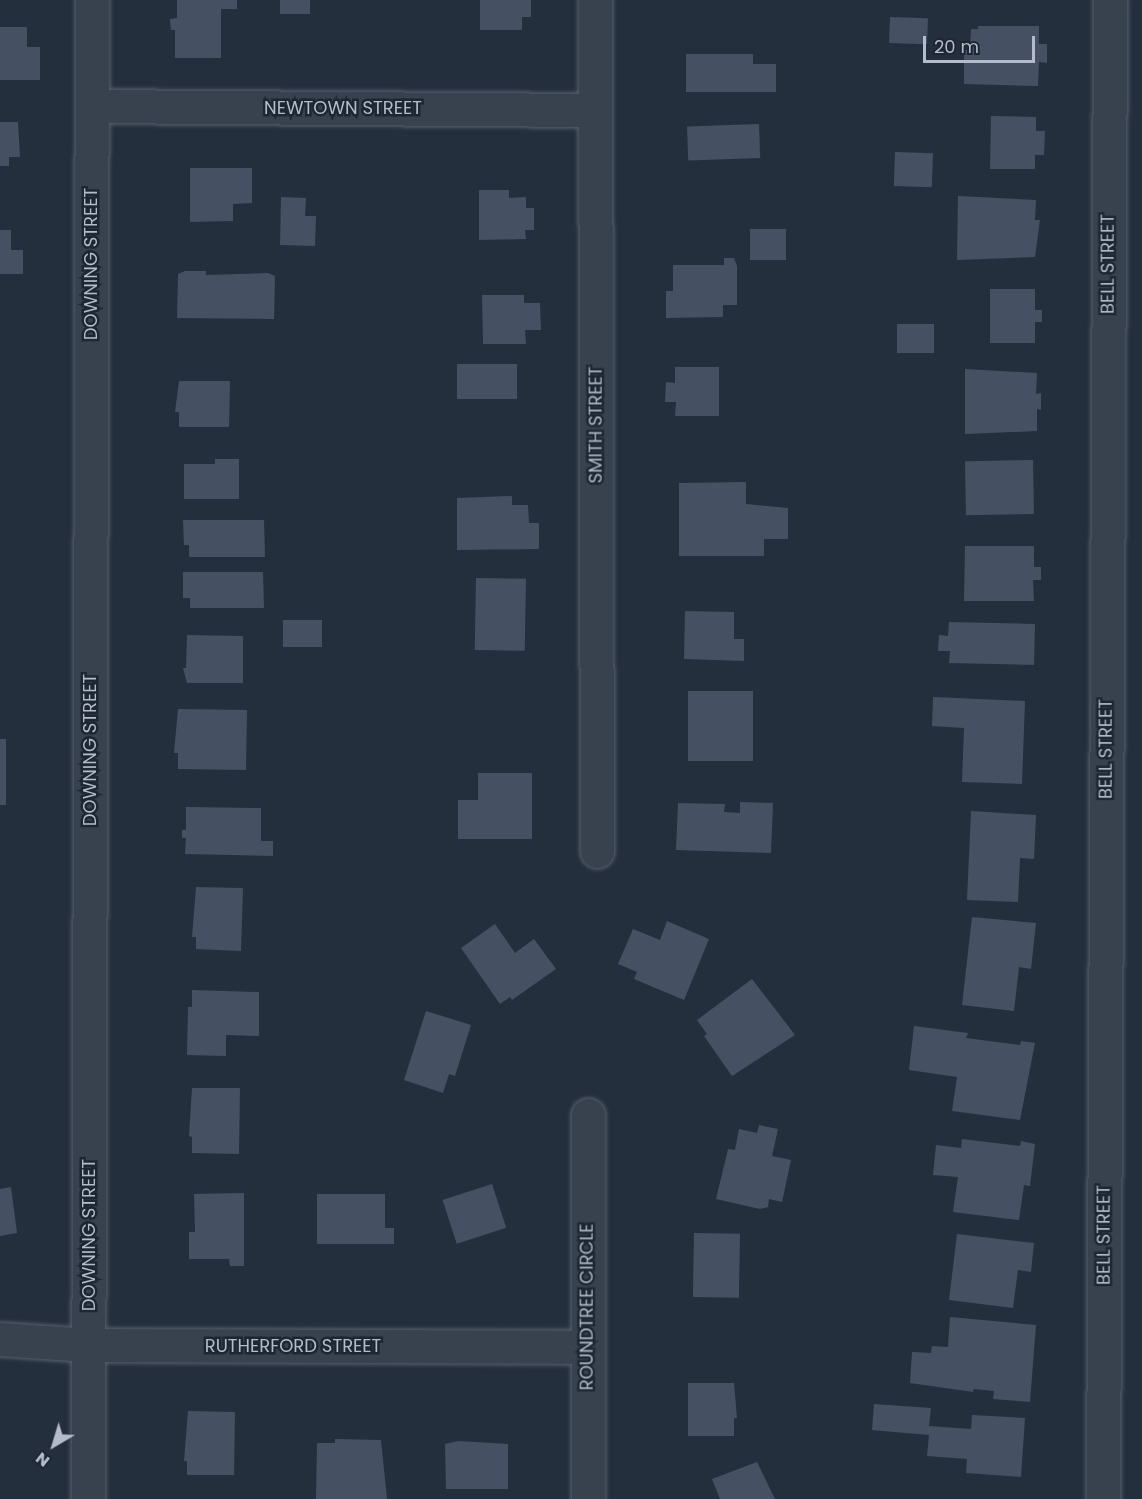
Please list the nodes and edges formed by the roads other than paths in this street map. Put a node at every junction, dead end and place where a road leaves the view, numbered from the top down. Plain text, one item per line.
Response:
1 (92, 0) edge
2 (595, 0) edge
3 (1110, 0) edge
4 (92, 106) junction
5 (595, 110) junction
6 (597, 851) dead end
7 (588, 1115) dead end
8 (0, 1339) edge
9 (88, 1345) junction
10 (586, 1347) junction
11 (88, 1499) edge
12 (588, 1499) edge
13 (1103, 1499) edge

1 - 4 street, DOWNING STREET
2 - 5 street, SMITH STREET
3 - 13 street, BELL STREET
4 - 5 street, NEWTOWN STREET
4 - 9 street, DOWNING STREET
5 - 6 street, SMITH STREET
7 - 10 street, ROUNDTREE CIRCLE
8 - 9 street, RUTHERFORD STREET
9 - 10 street, RUTHERFORD STREET
9 - 11 street, DOWNING STREET
10 - 12 street, ROUNDTREE CIRCLE

